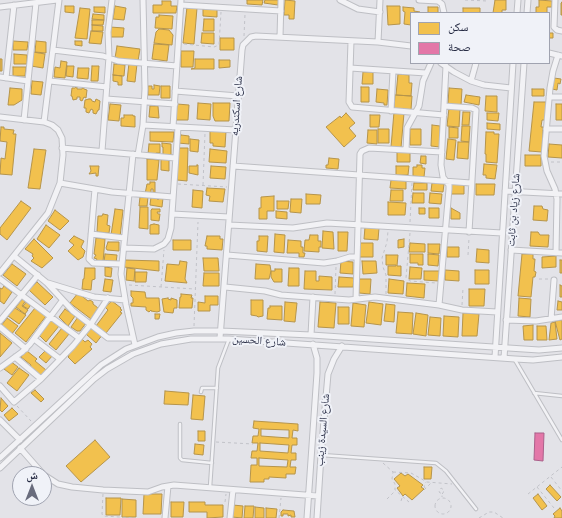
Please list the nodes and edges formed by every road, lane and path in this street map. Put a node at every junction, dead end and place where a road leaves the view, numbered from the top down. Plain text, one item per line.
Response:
1 (58, 0) edge
2 (112, 0) edge
3 (143, 0) edge
4 (282, 0) edge
5 (340, 0) edge
6 (380, 0) edge
7 (419, 0) edge
8 (465, 0) edge
9 (518, 0) edge
10 (528, 0) edge
11 (555, 0) edge
12 (488, 1) dead end
13 (36, 3) junction
14 (181, 3) edge
15 (14, 5) junction
16 (0, 7) edge
17 (222, 8) junction
18 (245, 9) junction
19 (281, 11) junction
20 (380, 12) junction
21 (444, 12) edge
22 (517, 12) edge
23 (527, 12) edge
24 (562, 31) edge
25 (280, 37) junction
26 (351, 41) junction
27 (378, 42) junction
28 (178, 43) junction
29 (243, 45) junction
30 (410, 46) edge
31 (53, 50) junction
32 (550, 53) edge
33 (560, 56) edge
34 (109, 57) junction
35 (145, 63) junction
36 (430, 64) edge
37 (476, 64) edge
38 (514, 64) edge
39 (524, 64) edge
40 (443, 65) edge
41 (177, 66) junction
42 (350, 68) junction
43 (393, 71) junction
44 (426, 73) junction
45 (0, 77) edge
46 (6, 78) junction
47 (28, 81) junction
48 (50, 81) junction
49 (471, 81) junction
50 (107, 87) junction
51 (512, 88) junction
52 (175, 91) junction
53 (238, 96) junction
54 (549, 96) junction
55 (562, 97) edge
56 (106, 99) junction
57 (145, 102) junction
58 (175, 104) junction
59 (444, 106) junction
60 (391, 111) junction
61 (416, 113) junction
62 (444, 115) junction
63 (0, 117) edge
64 (24, 120) junction
65 (44, 122) junction
66 (143, 125) junction
67 (175, 127) junction
68 (205, 129) junction
69 (546, 129) junction
70 (562, 129) edge
71 (236, 130) junction
72 (62, 148) junction
73 (406, 150) junction
74 (102, 151) junction
75 (442, 152) junction
76 (136, 154) junction
77 (175, 158) junction
78 (545, 162) junction
79 (562, 162) edge
80 (233, 166) junction
81 (360, 175) junction
82 (412, 179) junction
83 (447, 181) junction
84 (60, 183) junction
85 (471, 183) junction
86 (174, 184) junction
87 (203, 186) junction
88 (232, 187) junction
89 (95, 189) junction
90 (505, 191) junction
91 (515, 192) junction
92 (129, 194) junction
93 (559, 194) edge
94 (173, 197) junction
95 (172, 214) junction
96 (198, 215) junction
97 (230, 217) junction
98 (358, 225) junction
99 (229, 226) junction
100 (389, 227) junction
101 (410, 228) junction
102 (446, 230) junction
103 (469, 232) junction
104 (502, 233) junction
105 (91, 234) junction
106 (124, 238) junction
107 (164, 244) junction
108 (124, 248) junction
109 (511, 250) junction
110 (556, 253) junction
111 (562, 253) edge
112 (227, 255) junction
113 (14, 256) junction
114 (357, 256) junction
115 (468, 256) dead end
116 (337, 261) junction
117 (121, 264) junction
118 (0, 273) edge
119 (38, 275) junction
120 (0, 279) edge
121 (554, 280) dead end
122 (47, 283) junction
123 (122, 284) junction
124 (441, 284) junction
125 (161, 287) junction
126 (224, 287) junction
127 (463, 288) dead end
128 (196, 289) junction
129 (22, 295) junction
130 (313, 297) junction
131 (108, 298) junction
132 (386, 298) junction
133 (335, 299) junction
134 (356, 299) junction
135 (125, 300) junction
136 (62, 301) junction
137 (439, 304) junction
138 (462, 310) junction
139 (497, 312) junction
140 (50, 317) junction
141 (562, 317) edge
142 (551, 319) junction
143 (506, 320) junction
144 (0, 321) edge
145 (91, 324) junction
146 (0, 327) edge
147 (194, 331) junction
148 (221, 331) junction
149 (311, 335) junction
150 (79, 338) junction
151 (132, 338) junction
152 (220, 338) junction
153 (34, 339) junction
154 (229, 339) junction
155 (313, 344) junction
156 (135, 345) junction
157 (342, 346) junction
158 (495, 348) junction
159 (504, 348) junction
160 (562, 348) edge
161 (26, 349) junction
162 (15, 357) junction
163 (495, 357) junction
164 (562, 357) edge
165 (504, 358) junction
166 (60, 359) junction
167 (515, 359) junction
168 (0, 368) edge
169 (89, 374) junction
170 (41, 379) junction
171 (94, 379) junction
172 (0, 386) edge
173 (217, 388) junction
174 (201, 392) dead end
175 (534, 393) junction
176 (562, 396) edge
177 (14, 402) junction
178 (0, 420) edge
179 (180, 424) dead end
180 (35, 425) junction
181 (20, 440) junction
182 (562, 440) edge
183 (214, 441) junction
184 (253, 444) dead end
185 (20, 448) junction
186 (321, 455) junction
187 (0, 458) edge
188 (378, 458) junction
189 (212, 463) junction
190 (35, 466) edge
191 (562, 467) edge
192 (0, 468) edge
193 (393, 472) junction
194 (550, 476) junction
195 (52, 480) edge
196 (427, 482) junction
197 (432, 483) junction
198 (441, 484) junction
199 (456, 484) junction
200 (168, 486) junction
201 (537, 486) junction
202 (210, 488) junction
203 (426, 488) junction
204 (441, 488) junction
205 (226, 489) junction
206 (103, 490) junction
207 (233, 490) junction
208 (395, 490) junction
209 (424, 490) dead end
210 (562, 491) edge
211 (282, 493) junction
212 (442, 494) junction
213 (528, 494) dead end
214 (308, 495) junction
215 (318, 496) junction
216 (402, 497) junction
217 (442, 498) junction
218 (387, 499) dead end
219 (401, 501) dead end
220 (225, 502) dead end
221 (409, 502) dead end
222 (554, 508) dead end
223 (476, 509) joint
224 (482, 516) junction
225 (136, 518) edge
226 (165, 518) edge
227 (230, 518) edge
228 (279, 518) edge
229 (307, 518) edge
230 (317, 518) edge
231 (479, 518) edge
232 (502, 518) edge

1 - 13 street
1 - 31 street
2 - 34 street
3 - 35 street
4 - 19 street
5 - 20 street
6 - 20 street
7 - 21 street
8 - 12 path
9 - 22 street
10 - 23 street
11 - 24 street
13 - 15 street
13 - 47 street
14 - 17 street
14 - 28 street
15 - 16 street
15 - 46 street
17 - 18 street
17 - 28 path
18 - 19 street
18 - 29 path
19 - 25 street
20 - 27 street
25 - 26 street
25 - 29 street
26 - 27 street
26 - 42 street
27 - 30 street
28 - 41 street
29 - 53 street, شارع اسكندريه
31 - 34 street
31 - 48 street
32 - 33 street
33 - 54 street
34 - 35 street
34 - 50 street
35 - 41 street
35 - 57 street
36 - 44 street
37 - 49 street
38 - 51 street, شارع زياد بن ثابت
39 - 91 street, شارع زياد بن ثابت
40 - 49 street
40 - 59 street
41 - 52 street
42 - 43 street
42 - 60 street
43 - 44 street
43 - 60 street
44 - 61 street
45 - 46 street
46 - 47 street
47 - 64 street
48 - 50 street
48 - 65 street
49 - 51 street
50 - 56 street
51 - 90 street, شارع زياد بن ثابت
52 - 53 street
52 - 58 street
53 - 71 street, شارع اسكندريه
54 - 55 street
54 - 69 street
56 - 57 street
56 - 74 street
57 - 58 street
57 - 66 street
58 - 67 street
59 - 62 street
59 - 85 street
60 - 61 street
61 - 62 street
61 - 73 street
62 - 75 street
63 - 64 street
64 - 65 street
65 - 72 street
66 - 67 street
66 - 76 street
67 - 68 street
67 - 77 street
68 - 71 street
68 - 87 path
69 - 70 street
69 - 78 street
71 - 80 street, شارع اسكندريه
72 - 74 street
72 - 84 street
73 - 75 street
73 - 81 street
74 - 76 street
75 - 83 street
76 - 77 street
76 - 92 street
77 - 86 street
78 - 79 path
78 - 93 street
80 - 81 street
80 - 88 street, شارع اسكندريه
81 - 82 street
81 - 98 street
82 - 83 street
82 - 101 path
83 - 85 street
83 - 102 street
84 - 89 street
84 - 113 street
85 - 103 street
86 - 87 path
86 - 94 street
87 - 88 path
88 - 97 street, شارع اسكندريه
89 - 92 street
89 - 105 street
90 - 91 street
90 - 104 street, شارع زياد بن ثابت
91 - 93 street
91 - 109 street, شارع زياد بن ثابت
92 - 94 street
92 - 106 street
93 - 110 street
94 - 95 street
95 - 96 street
95 - 107 street
96 - 97 street
96 - 128 path
97 - 99 street, شارع اسكندريه
98 - 99 street
98 - 100 street
98 - 114 street
99 - 112 street, شارع اسكندريه
100 - 101 street
100 - 132 path
101 - 102 street
101 - 124 path
102 - 103 street
102 - 124 street
103 - 104 street
103 - 115 path
104 - 139 street, شارع زياد بن ثابت
105 - 106 street
105 - 117 street
106 - 108 street
107 - 108 street
107 - 125 path
108 - 117 street
109 - 110 street
109 - 143 street, شارع زياد بن ثابت
110 - 111 street
112 - 116 street
112 - 126 street, شارع اسكندريه
113 - 118 street
113 - 119 street
114 - 116 street
114 - 134 street
116 - 133 path
117 - 123 street
119 - 122 street
119 - 129 street
120 - 129 street
121 - 142 street
122 - 131 street
122 - 136 street
123 - 125 path
123 - 135 street
124 - 137 street
125 - 128 path
126 - 130 street
126 - 148 street, شارع اسكندريه
127 - 138 path
128 - 147 path
129 - 140 street
129 - 144 street
130 - 133 street
130 - 149 street
131 - 135 street
131 - 145 street
132 - 134 street
132 - 137 street
133 - 134 street
135 - 151 street
136 - 140 street
136 - 145 street
137 - 138 street
138 - 139 street
139 - 158 street, شارع زياد بن ثابت
140 - 150 street
140 - 153 street
141 - 142 street
142 - 143 street
143 - 159 street, شارع زياد بن ثابت
145 - 150 street
145 - 151 street
146 - 161 street
147 - 148 street, شارع الحسين
147 - 156 street, شارع الحسين
148 - 149 street, شارع الحسين
148 - 152 street, شارع اسكندريه
149 - 158 street, شارع الحسين
150 - 166 street
151 - 156 street
152 - 154 street, شارع الحسين
152 - 171 street, شارع الحسين
153 - 161 street
153 - 166 street
154 - 155 street, شارع الحسين
154 - 173 lane
155 - 157 street, شارع الحسين
155 - 214 street, شارع السيدة زينب
156 - 169 street, شارع الحسين
157 - 163 street, شارع الحسين
157 - 186 street, شارع السيدة زينب
158 - 159 street, شارع الحسين
158 - 163 street, شارع زياد بن ثابت
159 - 160 street, شارع الحسين
159 - 165 street, شارع زياد بن ثابت
161 - 162 street
162 - 168 street
162 - 170 street
163 - 165 street, شارع الحسين
164 - 167 street, شارع الحسين
165 - 167 street, شارع الحسين
166 - 170 street
167 - 175 lane
169 - 171 street
169 - 180 street, شارع الحسين
170 - 177 street
171 - 185 street, شارع الحسين
172 - 177 street
173 - 174 lane
173 - 183 lane
175 - 176 lane
175 - 182 lane
177 - 180 path
178 - 181 street
179 - 189 lane
180 - 181 street, شارع الحسين
181 - 187 street, شارع الحسين
183 - 184 path
183 - 189 lane
185 - 190 street
185 - 192 street, شارع الحسين
186 - 188 lane
186 - 215 street, شارع السيدة زينب
188 - 193 path
188 - 199 lane
189 - 202 lane
191 - 194 path
193 - 196 path
193 - 208 path
194 - 201 path
194 - 210 path
195 - 206 street
196 - 197 path
196 - 203 path
197 - 198 path
197 - 203 path
198 - 199 path
198 - 204 path
199 - 223 lane
200 - 202 street
200 - 206 street
200 - 226 street
201 - 213 path
201 - 222 path
202 - 205 street
203 - 209 path
204 - 212 path
204 - 212 path
205 - 207 street
205 - 220 path
206 - 225 path
207 - 211 street
207 - 227 street
208 - 216 path
208 - 218 path
211 - 214 street
211 - 228 path
212 - 217 path
214 - 215 street
214 - 229 street, شارع السيدة زينب
215 - 230 street, شارع السيدة زينب
216 - 219 path
216 - 221 path
217 - 217 path
223 - 224 path
224 - 231 path
224 - 232 path

